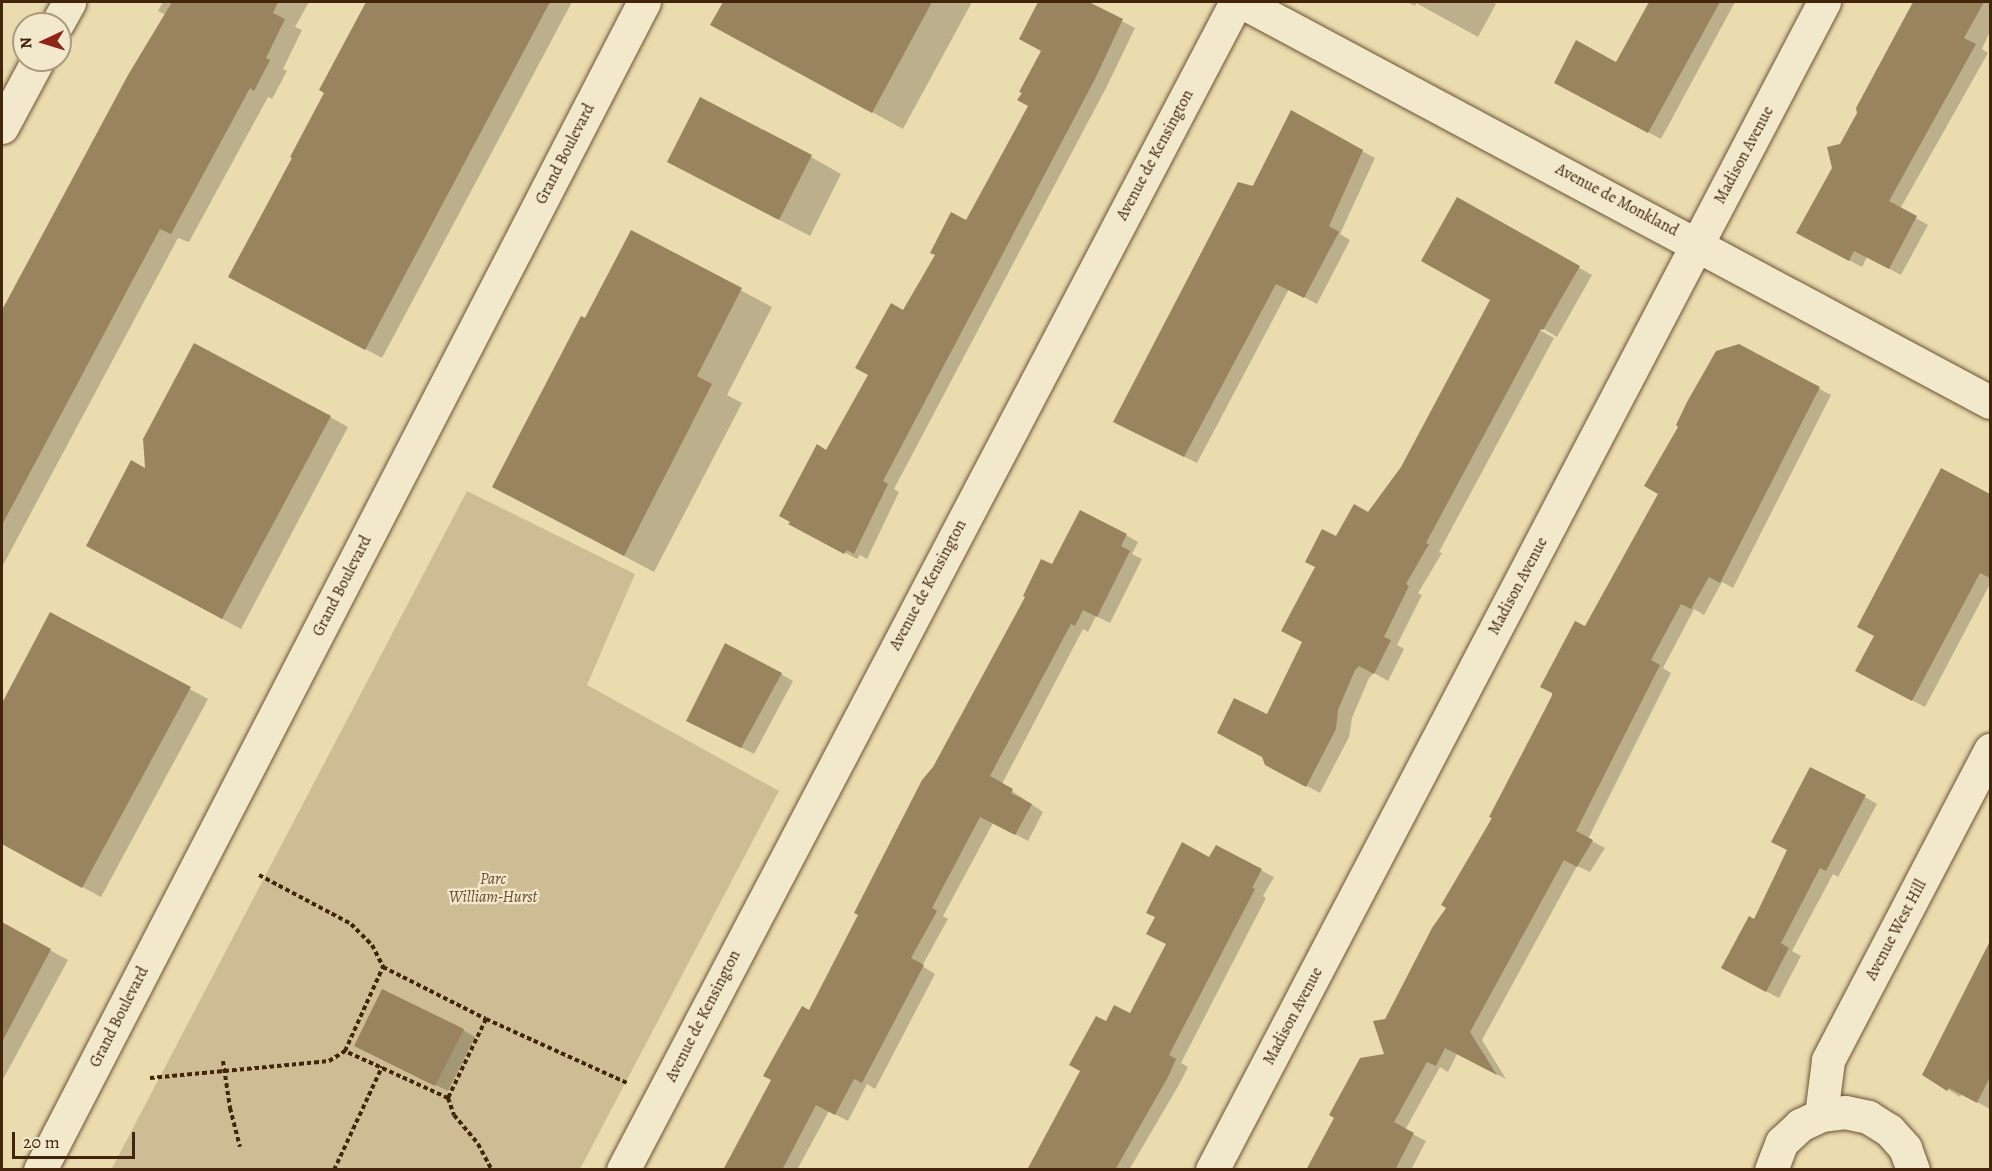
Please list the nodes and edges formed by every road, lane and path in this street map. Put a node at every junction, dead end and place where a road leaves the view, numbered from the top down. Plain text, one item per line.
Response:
1 (644, 2) edge
2 (1236, 2) edge
3 (1242, 2) edge
4 (1824, 2) edge
5 (32, 72) edge
6 (2, 127) edge
7 (1698, 243) junction
8 (1990, 402) edge
9 (1990, 750) edge
10 (259, 874) dead end
11 (383, 967) junction
12 (486, 1019) junction
13 (345, 1051) junction
14 (223, 1061) dead end
15 (382, 1067) junction
16 (225, 1072) junction
17 (150, 1078) dead end
18 (626, 1083) dead end
19 (448, 1098) junction
20 (1821, 1115) junction
21 (240, 1147) dead end
22 (40, 1170) edge
23 (334, 1170) edge
24 (492, 1170) edge
25 (623, 1170) edge
26 (1212, 1170) edge
27 (1771, 1170) edge
28 (1913, 1170) edge

1 - 22 street, Grand Boulevard
2 - 25 street, Avenue de Kensington
3 - 7 street, Avenue de Monkland
4 - 7 street, Madison Avenue
5 - 6 street
7 - 8 street, Avenue de Monkland
7 - 26 street, Madison Avenue
9 - 20 street, Avenue West Hill
10 - 11 path
11 - 12 path
11 - 13 path
12 - 18 path
12 - 19 path
13 - 15 path
13 - 16 path
14 - 16 path
15 - 19 path
15 - 23 path
16 - 17 path
16 - 21 path
19 - 24 path
20 - 27 street
20 - 28 street

